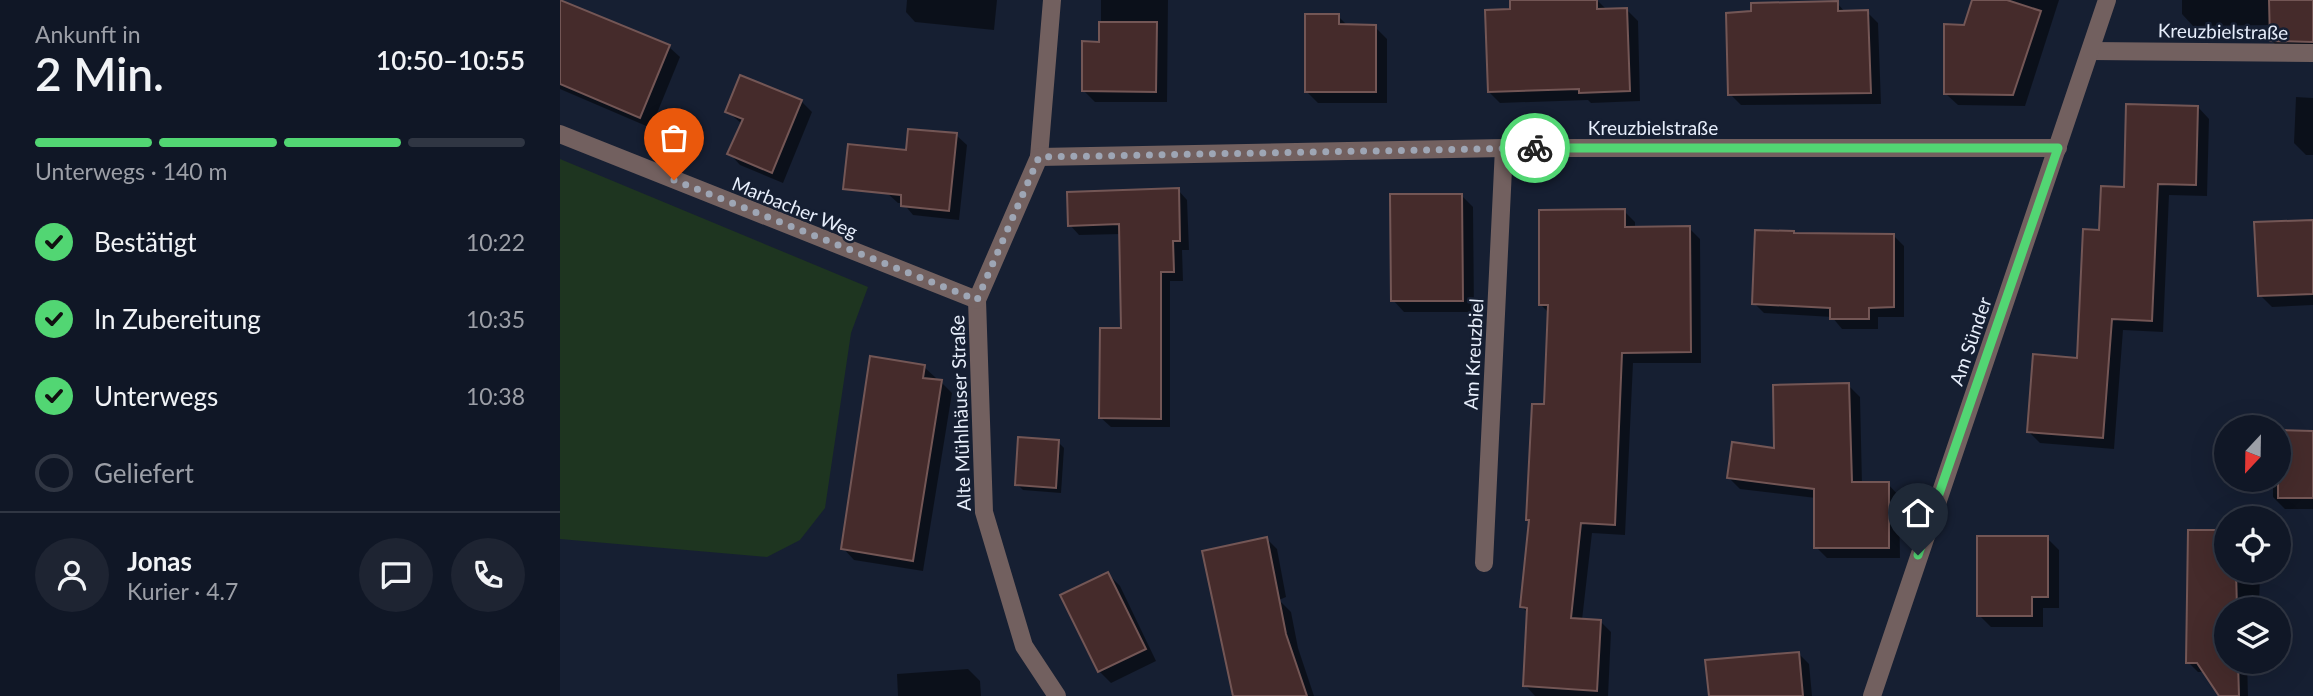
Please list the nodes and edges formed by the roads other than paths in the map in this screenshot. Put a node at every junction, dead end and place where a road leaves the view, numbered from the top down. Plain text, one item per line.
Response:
1 (1052, 0) edge
2 (2106, 0) edge
3 (2091, 51) junction
4 (2313, 53) edge
5 (560, 134) edge
6 (1504, 148) junction
7 (2058, 148) junction
8 (1039, 157) junction
9 (977, 300) junction
10 (1484, 564) dead end
11 (1057, 696) edge
12 (1872, 696) edge

1 - 8 street, Alte Mühlhäuser Straße
2 - 3 street, Am Sünder
3 - 4 street, Kreuzbielstraße
3 - 7 street, Am Sünder
5 - 9 street, Marbacher Weg
6 - 7 street, Kreuzbielstraße
6 - 8 street, Kreuzbielstraße
6 - 10 street, Am Kreuzbiel
7 - 12 street, Am Sünder
8 - 9 street, Alte Mühlhäuser Straße
9 - 11 street, Alte Mühlhäuser Straße

